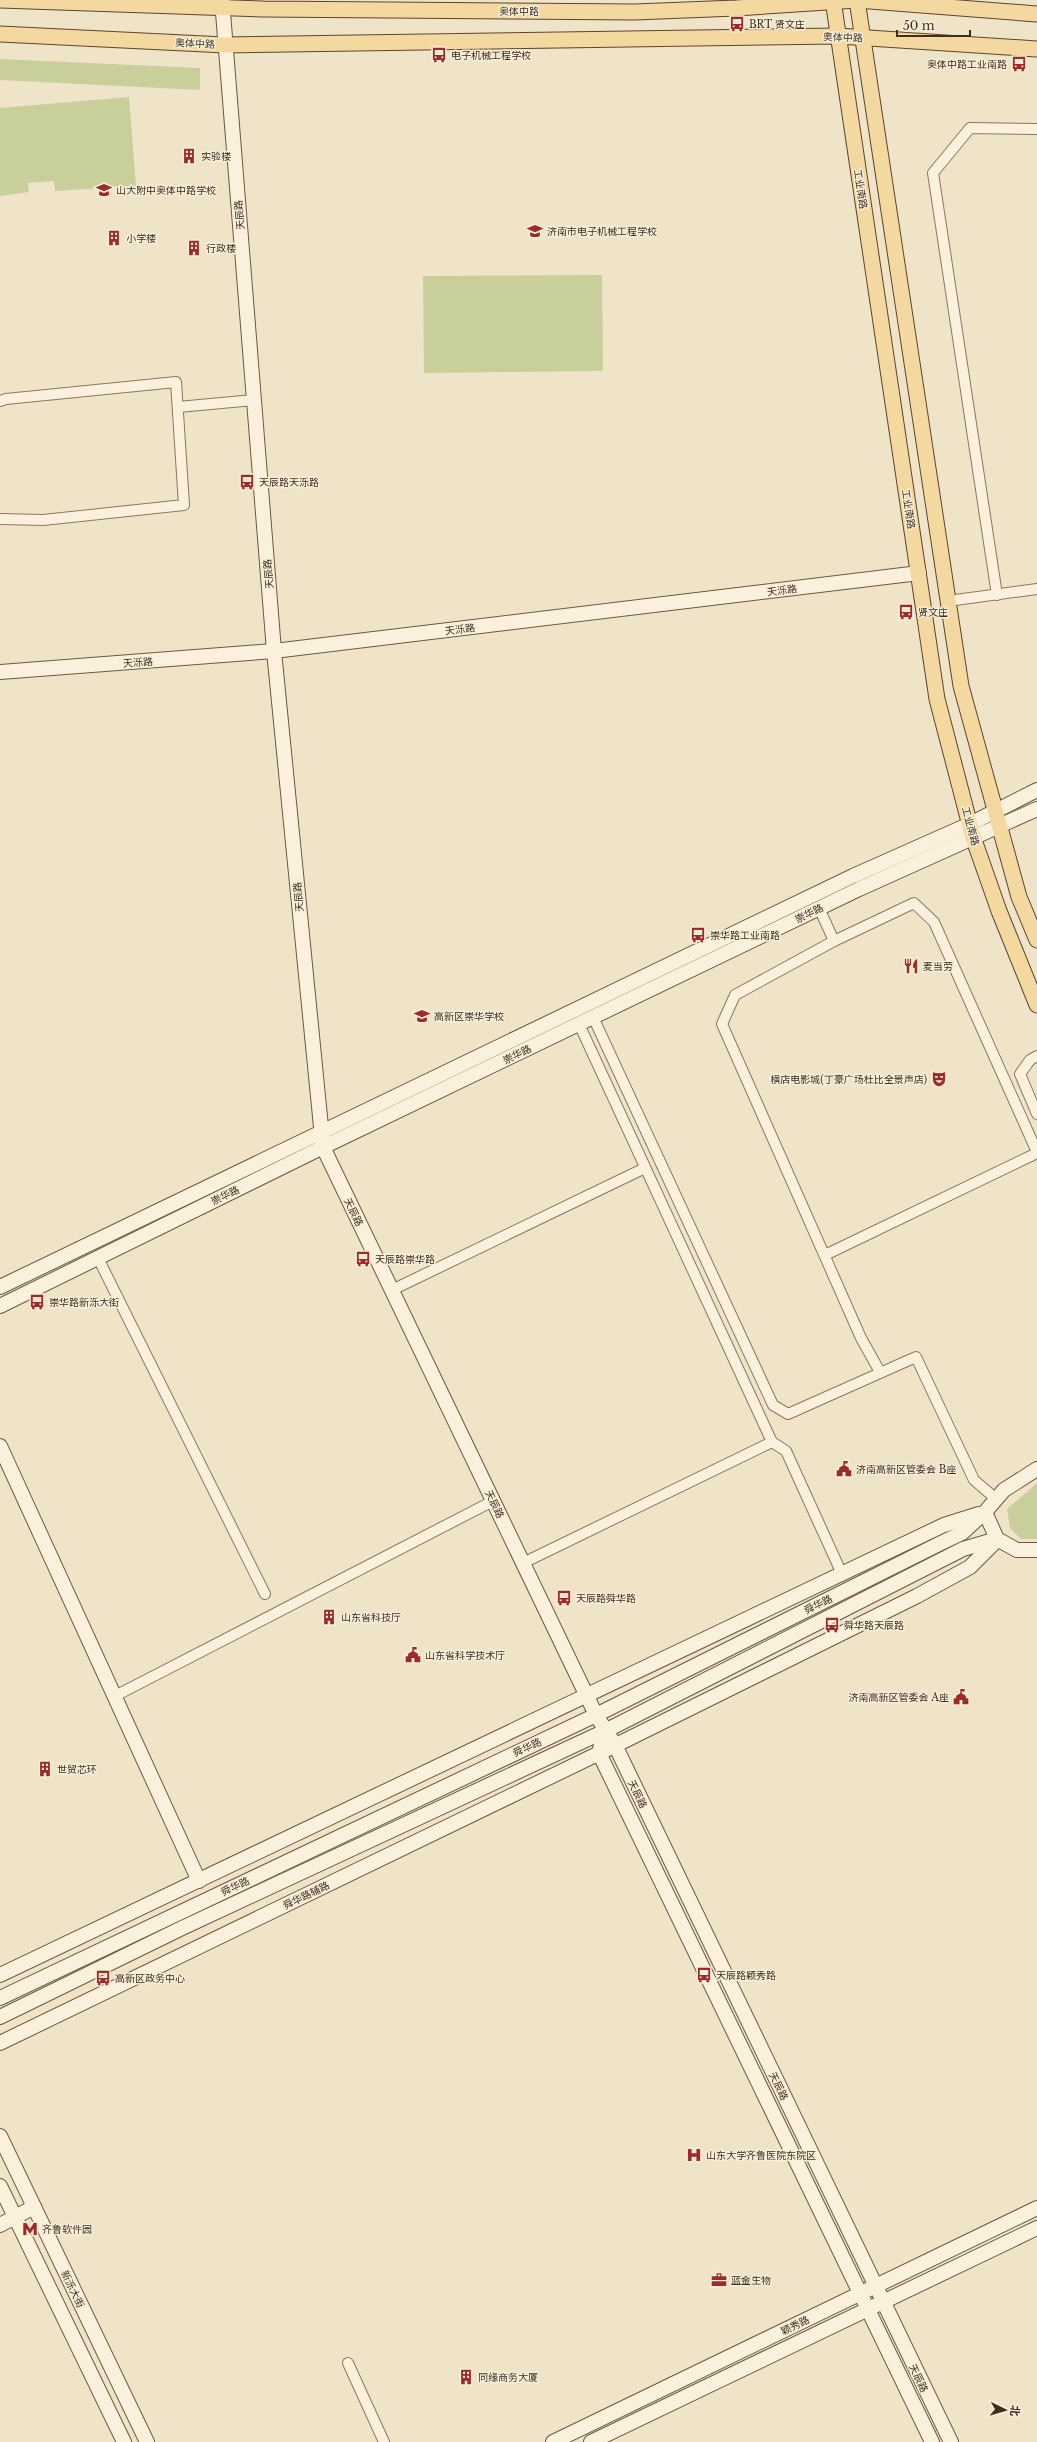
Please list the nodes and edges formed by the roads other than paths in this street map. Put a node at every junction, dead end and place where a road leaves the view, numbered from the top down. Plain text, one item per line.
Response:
1 (0, 0) edge
2 (857, 0) edge
3 (833, 2) edge
4 (222, 4) edge
5 (1037, 14) edge
6 (0, 34) edge
7 (838, 36) junction
8 (862, 38) junction
9 (225, 45) junction
10 (1037, 49) edge
11 (1037, 129) edge
12 (254, 400) junction
13 (0, 401) edge
14 (178, 406) junction
15 (0, 519) edge
16 (919, 573) junction
17 (1037, 589) edge
18 (996, 595) junction
19 (948, 601) junction
20 (274, 651) junction
21 (0, 672) edge
22 (1037, 790) edge
23 (1037, 809) edge
24 (996, 810) junction
25 (1000, 827) junction
26 (972, 831) junction
27 (818, 908) junction
28 (1037, 940) edge
29 (834, 941) junction
30 (1037, 1005) edge
31 (593, 1017) junction
32 (578, 1024) junction
33 (1037, 1056) edge
34 (1037, 1114) edge
35 (320, 1132) junction
36 (323, 1147) junction
37 (1037, 1152) edge
38 (645, 1168) junction
39 (825, 1256) junction
40 (98, 1258) junction
41 (0, 1287) edge
42 (392, 1290) junction
43 (0, 1306) edge
44 (880, 1372) junction
45 (772, 1442) junction
46 (0, 1446) edge
47 (1037, 1469) edge
48 (995, 1498) junction
49 (493, 1501) junction
50 (985, 1512) junction
51 (997, 1539) junction
52 (1037, 1550) edge
53 (523, 1563) junction
54 (842, 1574) junction
55 (266, 1594) dead end
56 (115, 1696) junction
57 (587, 1697) junction
58 (596, 1715) junction
59 (605, 1731) junction
60 (614, 1746) junction
61 (599, 1753) junction
62 (199, 1881) junction
63 (0, 1975) edge
64 (0, 1998) edge
65 (0, 2017) edge
66 (0, 2043) edge
67 (0, 2136) edge
68 (0, 2186) edge
69 (27, 2193) junction
70 (4, 2204) edge
71 (34, 2207) junction
72 (1037, 2208) edge
73 (16, 2218) junction
74 (0, 2225) edge
75 (1037, 2228) edge
76 (875, 2286) junction
77 (859, 2294) junction
78 (882, 2302) junction
79 (867, 2309) junction
80 (348, 2362) dead end
81 (124, 2442) edge
82 (147, 2442) edge
83 (384, 2442) edge
84 (553, 2442) edge
85 (591, 2442) edge
86 (932, 2442) edge
87 (951, 2442) edge

1 - 4 main road, 奥体中路
2 - 3 main road, 奥体中路
2 - 5 main road, 奥体中路
2 - 8 main road
3 - 4 main road, 奥体中路
3 - 7 main road, 工业南路
4 - 9 main road, 天辰路
6 - 9 main road, 奥体中路
7 - 8 main road, 奥体中路
7 - 9 main road, 奥体中路
7 - 16 main road, 工业南路
8 - 10 main road, 奥体中路
8 - 19 main road
9 - 12 main road, 天辰路
11 - 18 street
12 - 14 street
12 - 20 main road, 天辰路
13 - 14 street
14 - 15 street
16 - 20 main road, 天泺路
16 - 26 main road, 工业南路
17 - 18 street
18 - 19 street
19 - 24 main road
20 - 21 main road, 天泺路
20 - 35 main road, 天辰路
22 - 24 main road, 崇华路
23 - 25 main road, 崇华路
24 - 25 main road
24 - 26 main road, 崇华路
25 - 26 main road, 崇华路
25 - 28 main road
26 - 27 main road, 崇华路
26 - 30 main road, 工业南路
26 - 35 main road, 崇华路
27 - 29 street
27 - 31 main road, 崇华路
29 - 37 street
29 - 39 street
31 - 32 main road, 崇华路
31 - 44 street
32 - 36 main road, 崇华路
32 - 38 street
33 - 34 street
35 - 36 main road, 天辰路
35 - 41 main road, 崇华路
36 - 40 main road, 崇华路
36 - 42 main road, 天辰路
37 - 39 street
38 - 42 street
38 - 45 street
39 - 44 street
40 - 43 main road, 崇华路
40 - 55 street
42 - 49 main road, 天辰路
44 - 48 street
45 - 53 street
45 - 54 street
46 - 56 main road
47 - 48 main road, 舜华路
48 - 50 main road, 舜华路
49 - 53 main road, 天辰路
49 - 56 street
50 - 51 main road
50 - 54 main road
50 - 58 main road, 舜华路
51 - 52 main road
51 - 59 main road, 舜华路
51 - 60 main road, 舜华路辅路
53 - 57 main road, 天辰路
54 - 57 main road
56 - 62 main road
57 - 58 main road, 天辰路
57 - 62 main road
58 - 59 main road, 天辰路
58 - 64 main road, 舜华路
59 - 60 main road, 天辰路
59 - 61 main road
59 - 65 main road, 舜华路
60 - 61 main road, 舜华路辅路
60 - 76 main road, 天辰路
61 - 66 main road, 舜华路辅路
61 - 77 main road, 天辰路
62 - 63 main road
67 - 69 main road, 新泺大街
68 - 70 main road, 新泺大街
69 - 70 main road
69 - 71 main road, 新泺大街
70 - 73 main road, 新泺大街
71 - 73 main road
71 - 82 main road, 新泺大街
72 - 76 main road, 颖秀路
73 - 74 main road
73 - 81 main road, 新泺大街
75 - 78 main road, 颖秀路
76 - 77 main road, 颖秀路
76 - 78 main road, 天辰路
77 - 79 main road, 天辰路
77 - 84 main road, 颖秀路
78 - 79 main road, 颖秀路
78 - 87 main road, 天辰路
79 - 85 main road, 颖秀路
79 - 86 main road, 天辰路
80 - 83 street

